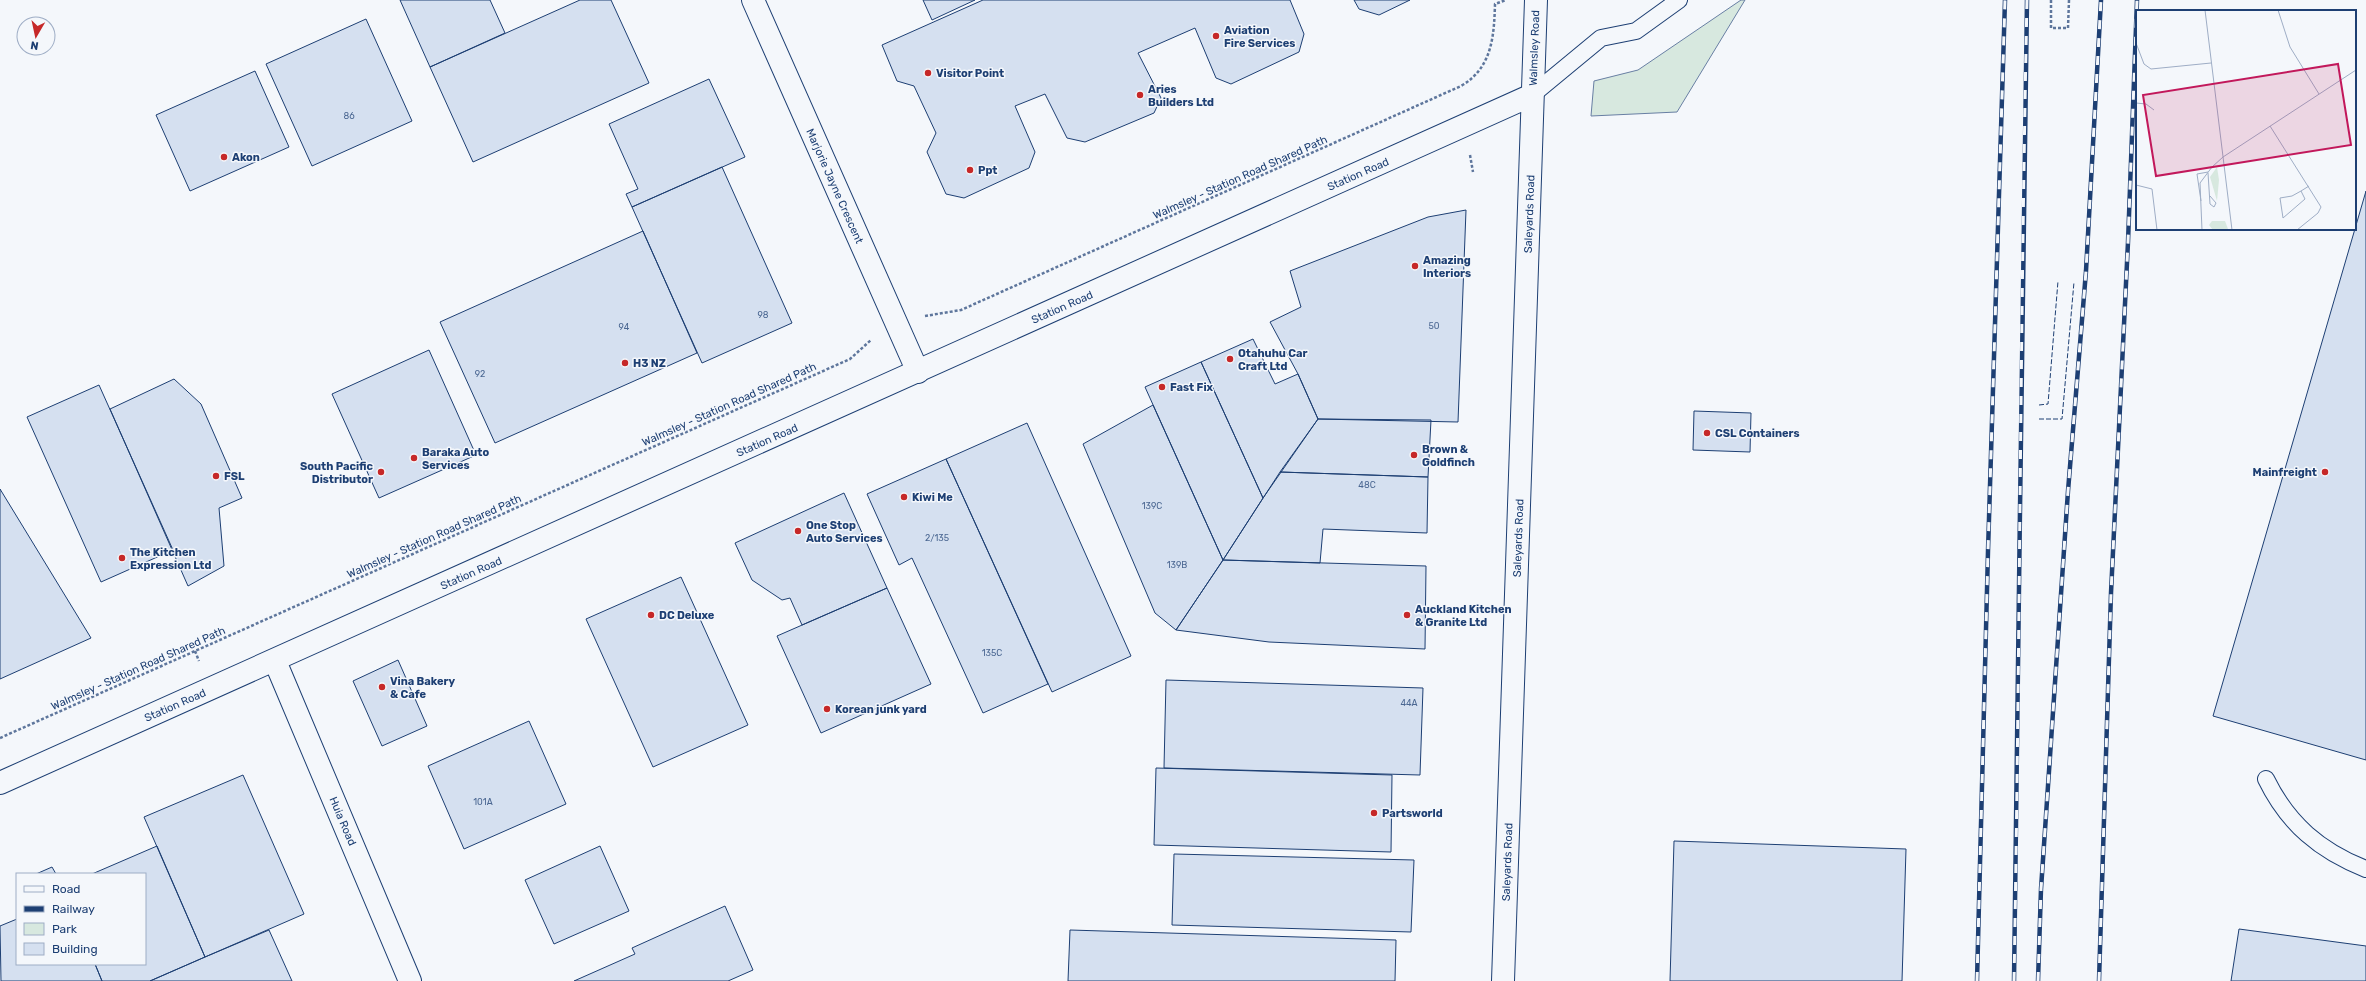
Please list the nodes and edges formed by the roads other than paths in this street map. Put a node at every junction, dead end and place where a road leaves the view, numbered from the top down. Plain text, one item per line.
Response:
1 (753, 0) edge
2 (1536, 0) edge
3 (1679, 0) edge
4 (1532, 95) junction
5 (918, 372) junction
6 (275, 661) junction
7 (2266, 779) dead end
8 (0, 783) edge
9 (2366, 870) edge
10 (410, 981) edge
11 (1503, 981) edge

1 - 5 street, Marjorie Jayne Crescent
2 - 4 street, Walmsley Road
3 - 4 lane
4 - 5 street, Station Road
4 - 11 street, Saleyards Road
5 - 6 street, Station Road
6 - 8 street, Station Road
6 - 10 street, Huia Road
7 - 9 lane

